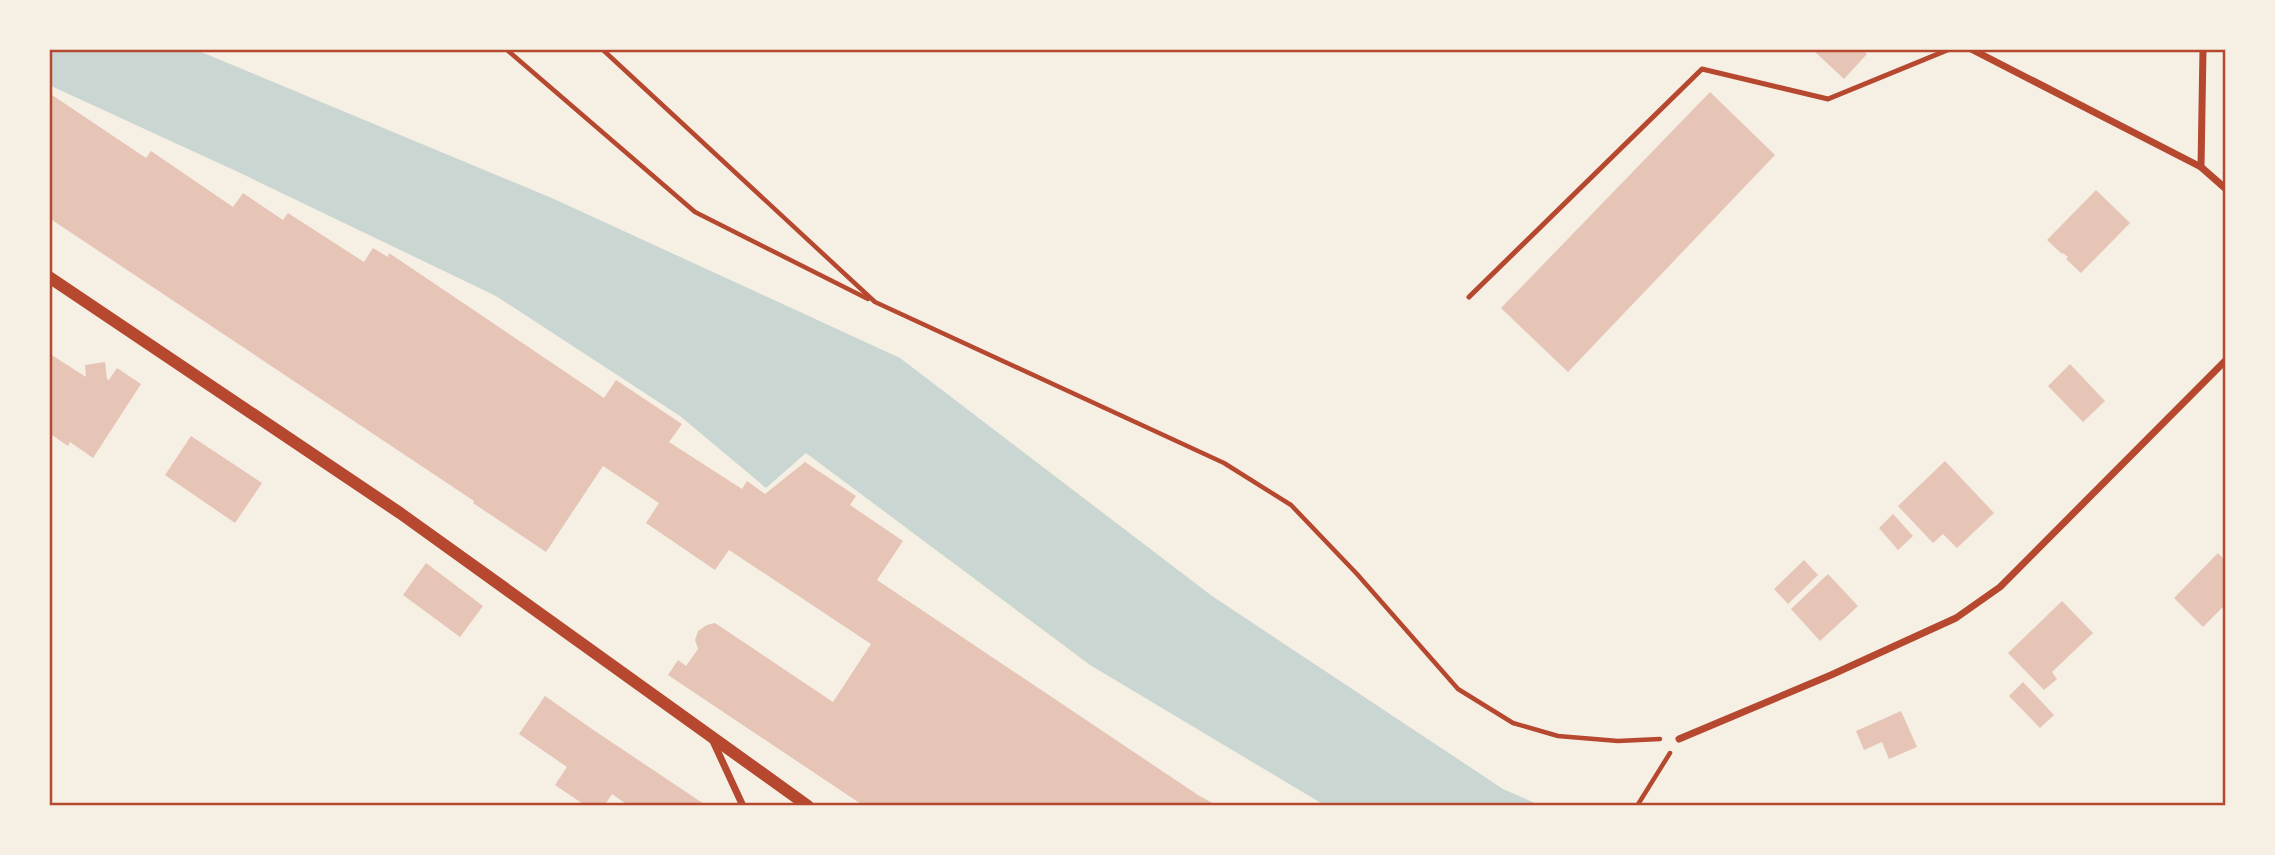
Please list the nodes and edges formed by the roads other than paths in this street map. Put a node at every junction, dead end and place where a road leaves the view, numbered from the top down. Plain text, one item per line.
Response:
1 (1950, 49) edge
2 (1970, 49) edge
3 (2203, 49) edge
4 (2201, 167) junction
5 (2226, 189) edge
6 (49, 277) edge
7 (1469, 297) dead end
8 (2226, 360) edge
9 (710, 735) junction
10 (1679, 739) road end
11 (743, 806) edge
12 (808, 806) edge

1 - 7 lane
2 - 4 street
3 - 4 street
4 - 5 street
6 - 9 street
8 - 10 street
9 - 11 street
9 - 12 street

